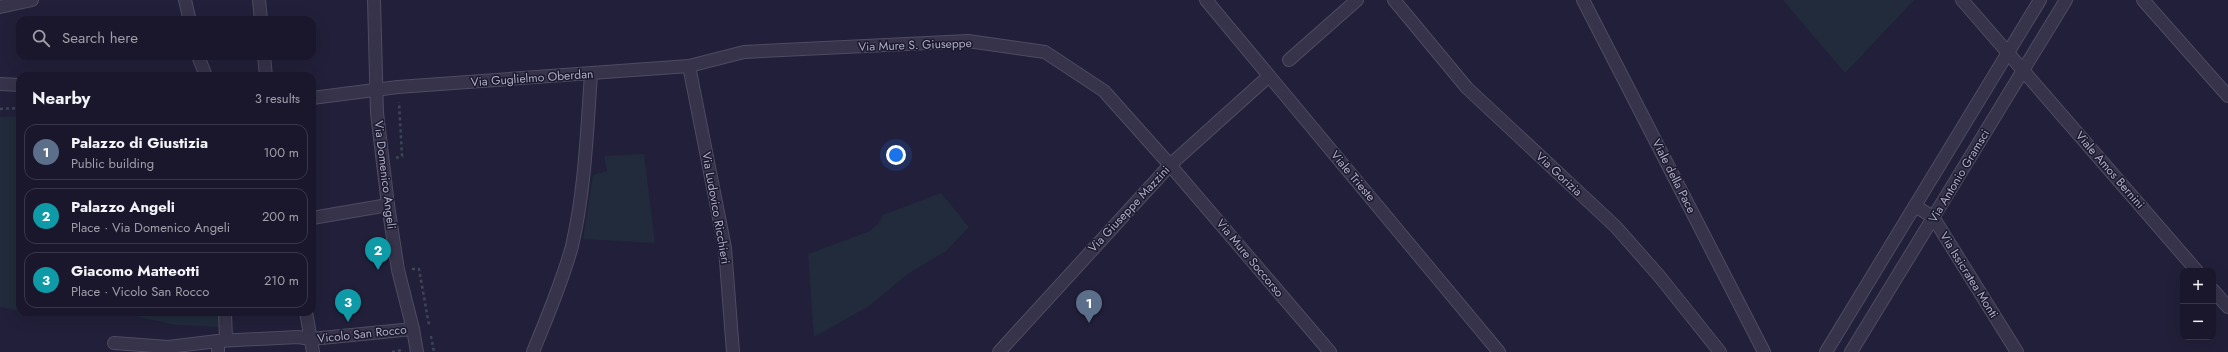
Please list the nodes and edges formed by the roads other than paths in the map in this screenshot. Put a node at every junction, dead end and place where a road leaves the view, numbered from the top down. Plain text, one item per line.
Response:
1 (32, 0) edge
2 (185, 0) edge
3 (259, 0) edge
4 (374, 0) edge
5 (1206, 0) edge
6 (1357, 0) edge
7 (1394, 0) edge
8 (1583, 0) edge
9 (1962, 0) edge
10 (2040, 0) edge
11 (2066, 0) edge
12 (2142, 0) edge
13 (0, 7) edge
14 (189, 16) edge
15 (261, 16) edge
16 (2008, 53) junction
17 (200, 60) edge
18 (264, 60) edge
19 (1289, 60) dead end
20 (689, 66) junction
21 (2023, 70) junction
22 (204, 72) edge
23 (266, 72) edge
24 (591, 74) junction
25 (1269, 76) junction
26 (0, 84) edge
27 (16, 85) edge
28 (376, 91) junction
29 (2228, 96) edge
30 (316, 98) edge
31 (1170, 165) junction
32 (388, 205) junction
33 (1915, 206) junction
34 (316, 217) edge
35 (1933, 218) junction
36 (2194, 268) edge
37 (2216, 293) edge
38 (2228, 307) edge
39 (224, 316) edge
40 (307, 316) edge
41 (413, 329) junction
42 (311, 340) junction
43 (114, 343) dead end
44 (221, 344) edge
45 (313, 352) edge
46 (416, 352) edge
47 (533, 352) edge
48 (733, 352) edge
49 (999, 352) edge
50 (1330, 352) edge
51 (1499, 352) edge
52 (1720, 352) edge
53 (1764, 352) edge
54 (1826, 352) edge
55 (1851, 352) edge
56 (2017, 352) edge

1 - 13 street
2 - 14 street
3 - 15 street
4 - 28 street, Via Domenico Angeli
5 - 25 street, Viale Trieste
6 - 19 street
7 - 52 street, Via Gorizia
8 - 53 street, Viale della Pace
9 - 16 street, Viale Amos Bernini
10 - 16 street, Via Antonio Gramsci
11 - 21 street, Via Antonio Gramsci
12 - 29 street
16 - 21 street, Viale Amos Bernini
16 - 33 street, Via Antonio Gramsci
17 - 22 street
18 - 23 street
20 - 24 street, Via Guglielmo Oberdan
20 - 31 street, Via Mure S. Giuseppe
20 - 48 street, Via Ludovico Ricchieri
21 - 35 street, Via Antonio Gramsci
21 - 36 street, Viale Amos Bernini
24 - 28 street, Via Guglielmo Oberdan
24 - 47 street
25 - 31 street, Via Giuseppe Mazzini
25 - 51 street, Viale Trieste
26 - 27 street
28 - 30 street, Via Guglielmo Oberdan
28 - 32 street, Via Domenico Angeli
31 - 49 street, Via Giuseppe Mazzini
31 - 50 street, Via Mure Soccorso
32 - 34 street
32 - 41 street, Via Domenico Angeli
33 - 35 street, Via Issicratea Monti
33 - 54 street, Via Antonio Gramsci
35 - 55 street, Via Antonio Gramsci
35 - 56 street, Via Issicratea Monti
37 - 38 street
39 - 44 street
40 - 42 street
41 - 42 street, Vicolo San Rocco
41 - 46 street, Via Domenico Angeli
42 - 44 street, Vicolo San Rocco
42 - 45 street
43 - 44 street, Vicolo San Rocco

